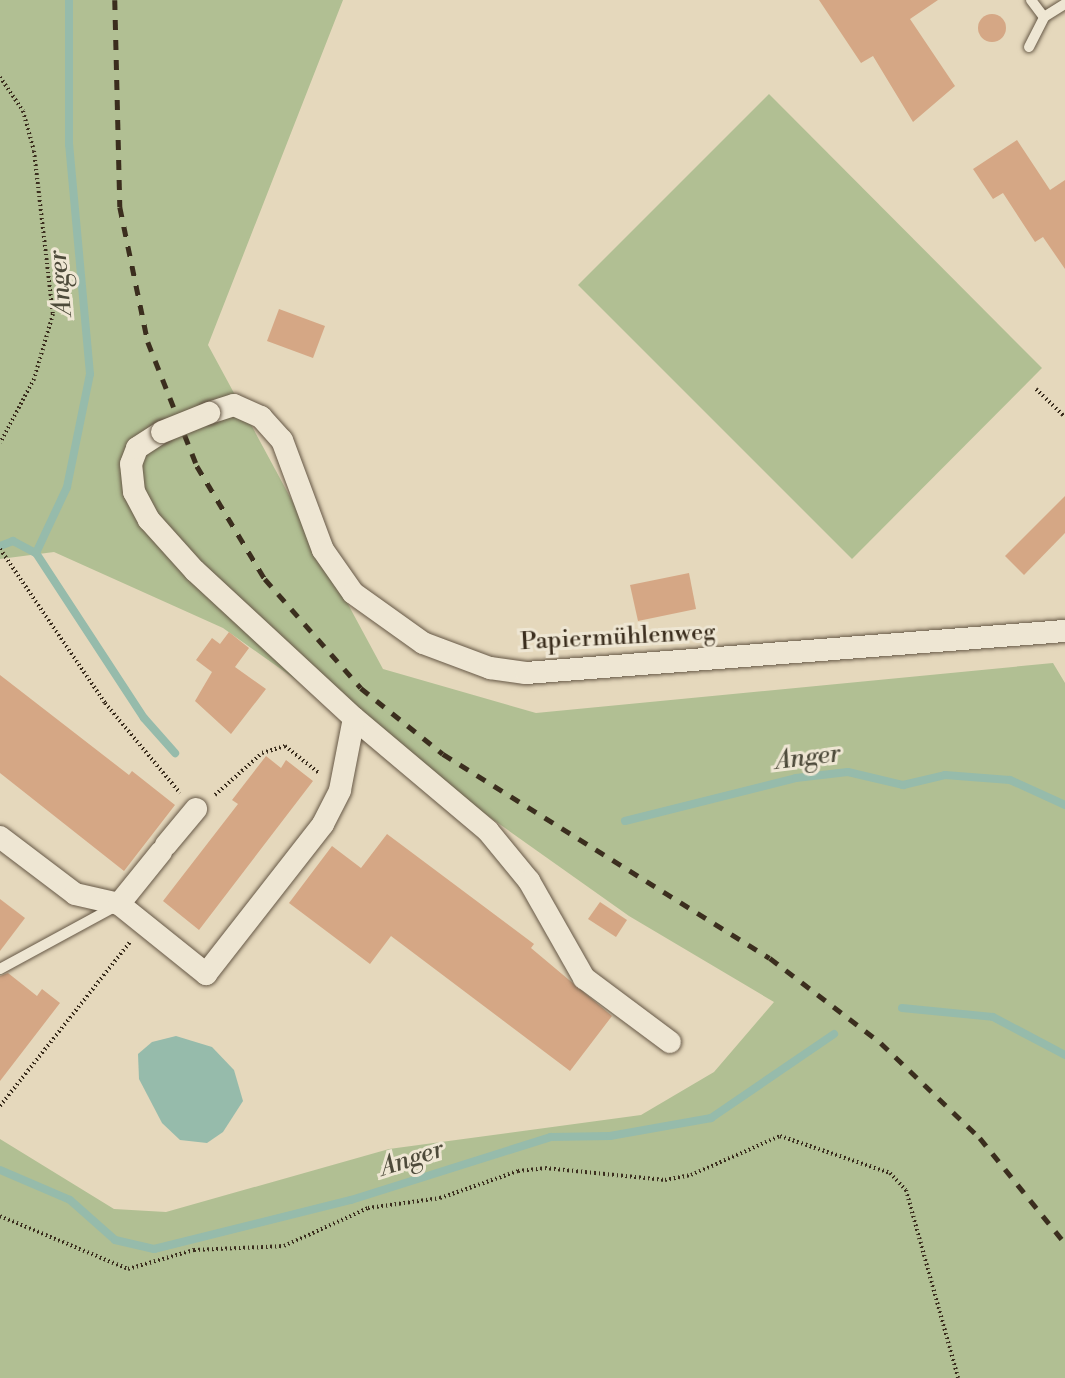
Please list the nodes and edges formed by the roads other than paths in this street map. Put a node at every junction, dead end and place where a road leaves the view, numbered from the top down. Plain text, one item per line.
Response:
1 (1031, 0) edge
2 (1065, 4) edge
3 (1044, 17) junction
4 (1029, 47) dead end
5 (1065, 631) edge
6 (354, 718) junction
7 (196, 809) road end
8 (0, 837) edge
9 (119, 904) junction
10 (0, 969) edge
11 (670, 1042) dead end

1 - 3 lane
2 - 3 lane
3 - 4 lane
5 - 6 street, Papiermühlenweg, bridge
6 - 9 street
6 - 11 street, Papiermühlenweg
7 - 9 street
8 - 9 street
9 - 10 lane

